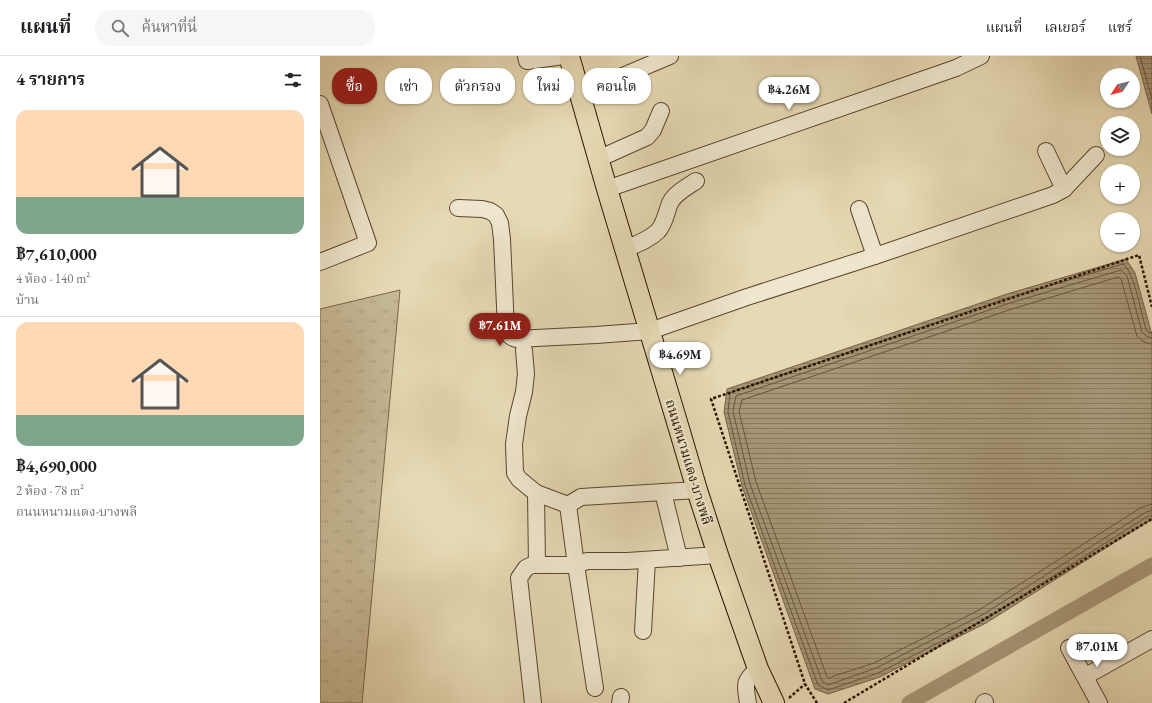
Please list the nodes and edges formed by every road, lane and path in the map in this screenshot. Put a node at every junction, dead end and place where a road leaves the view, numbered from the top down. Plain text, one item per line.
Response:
1 (526, 56) edge
2 (563, 56) edge
3 (569, 56) edge
4 (670, 56) edge
5 (981, 56) edge
6 (580, 94) junction
7 (320, 104) edge
8 (661, 111) dead end
9 (1046, 150) dead end
10 (1096, 155) dead end
11 (598, 159) junction
12 (696, 181) dead end
13 (607, 189) junction
14 (1064, 189) junction
15 (458, 208) dead end
16 (859, 209) dead end
17 (625, 249) junction
18 (875, 256) junction
19 (320, 262) edge
20 (1152, 307) edge
21 (650, 331) junction
22 (524, 350) dead end
23 (697, 490) junction
24 (663, 492) junction
25 (536, 493) junction
26 (568, 504) junction
27 (1152, 519) edge
28 (718, 555) junction
29 (679, 558) junction
30 (647, 560) junction
31 (537, 565) junction
32 (576, 565) junction
33 (643, 631) dead end
34 (1152, 639) edge
35 (1069, 648) dead end
36 (758, 669) junction
37 (1086, 676) junction
38 (805, 684) junction
39 (596, 688) dead end
40 (776, 702) edge
41 (533, 703) edge
42 (748, 703) edge
43 (817, 703) edge
44 (844, 703) edge
45 (1099, 703) edge

1 - 2 street
3 - 6 main road, ถนนหนามแดง-บางพลี
4 - 6 street
5 - 13 street
6 - 11 main road, ถนนหนามแดง-บางพลี
7 - 19 street
8 - 11 street
9 - 14 street
10 - 14 street
11 - 13 main road, ถนนหนามแดง-บางพลี
12 - 17 street
13 - 17 main road, ถนนหนามแดง-บางพลี
14 - 18 street
15 - 21 street
16 - 18 street
17 - 21 main road, ถนนหนามแดง-บางพลี
18 - 21 street
20 - 38 path
21 - 23 main road, ถนนหนามแดง-บางพลี
22 - 25 street
23 - 24 street
23 - 28 main road, ถนนหนามแดง-บางพลี
24 - 26 street
24 - 29 street
25 - 26 street
25 - 31 street
26 - 32 street
27 - 44 path
28 - 29 street
28 - 36 main road, ถนนหนามแดง-บางพลี
29 - 30 street
30 - 32 street
30 - 33 street
31 - 32 street
31 - 41 street
32 - 39 street
34 - 37 street
35 - 37 street
36 - 40 main road, ถนนหนามแดง-บางพลี
36 - 42 street
37 - 45 street
38 - 40 path
38 - 43 path

